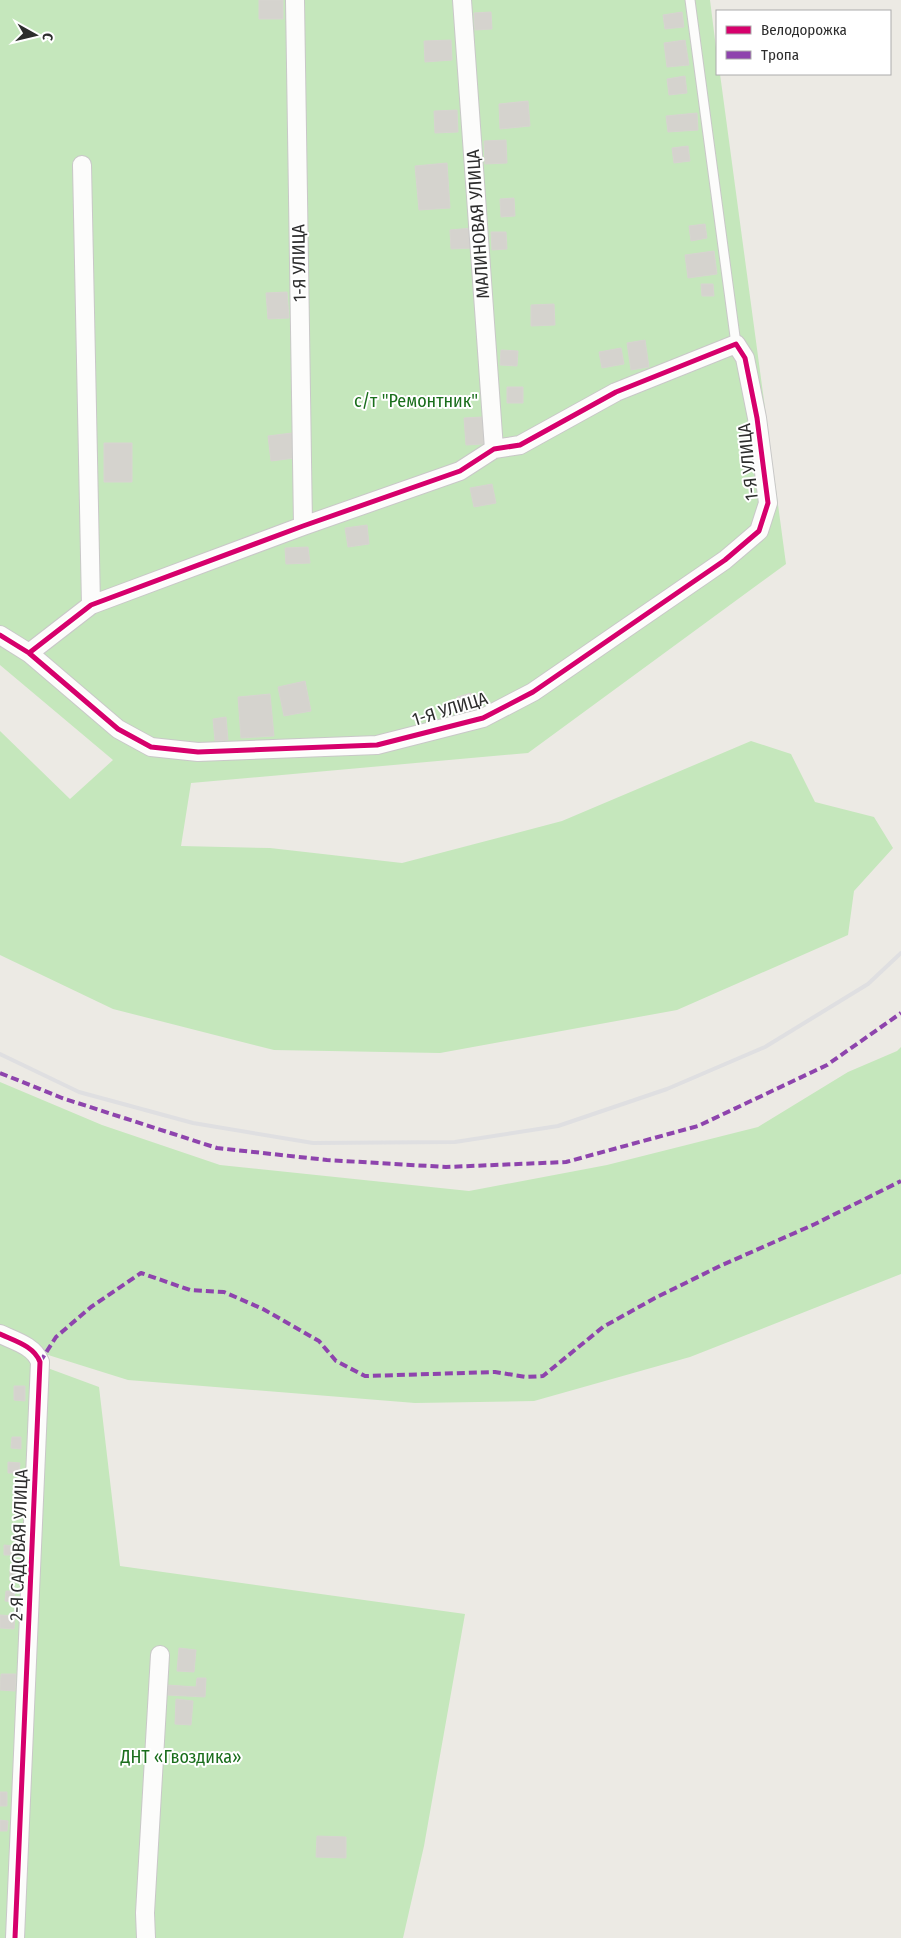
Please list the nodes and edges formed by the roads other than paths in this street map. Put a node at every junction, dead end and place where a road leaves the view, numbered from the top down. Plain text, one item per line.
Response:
1 (295, 0) edge
2 (462, 0) edge
3 (690, 0) edge
4 (82, 165) dead end
5 (736, 344) junction
6 (494, 448) junction
7 (303, 526) junction
8 (91, 605) junction
9 (0, 635) edge
10 (28, 653) junction
11 (0, 1334) edge
12 (160, 1656) dead end
13 (15, 1938) edge
14 (146, 1938) edge

1 - 7 street, 1-Я УЛИЦА
2 - 6 street, МАЛИНОВАЯ УЛИЦА
3 - 5 lane
4 - 8 street
5 - 6 street
5 - 10 street, 1-Я УЛИЦА
6 - 7 street
7 - 8 street
8 - 10 street
9 - 10 street, 1-Я УЛИЦА
11 - 13 street, 2-Я САДОВАЯ УЛИЦА
12 - 14 street

